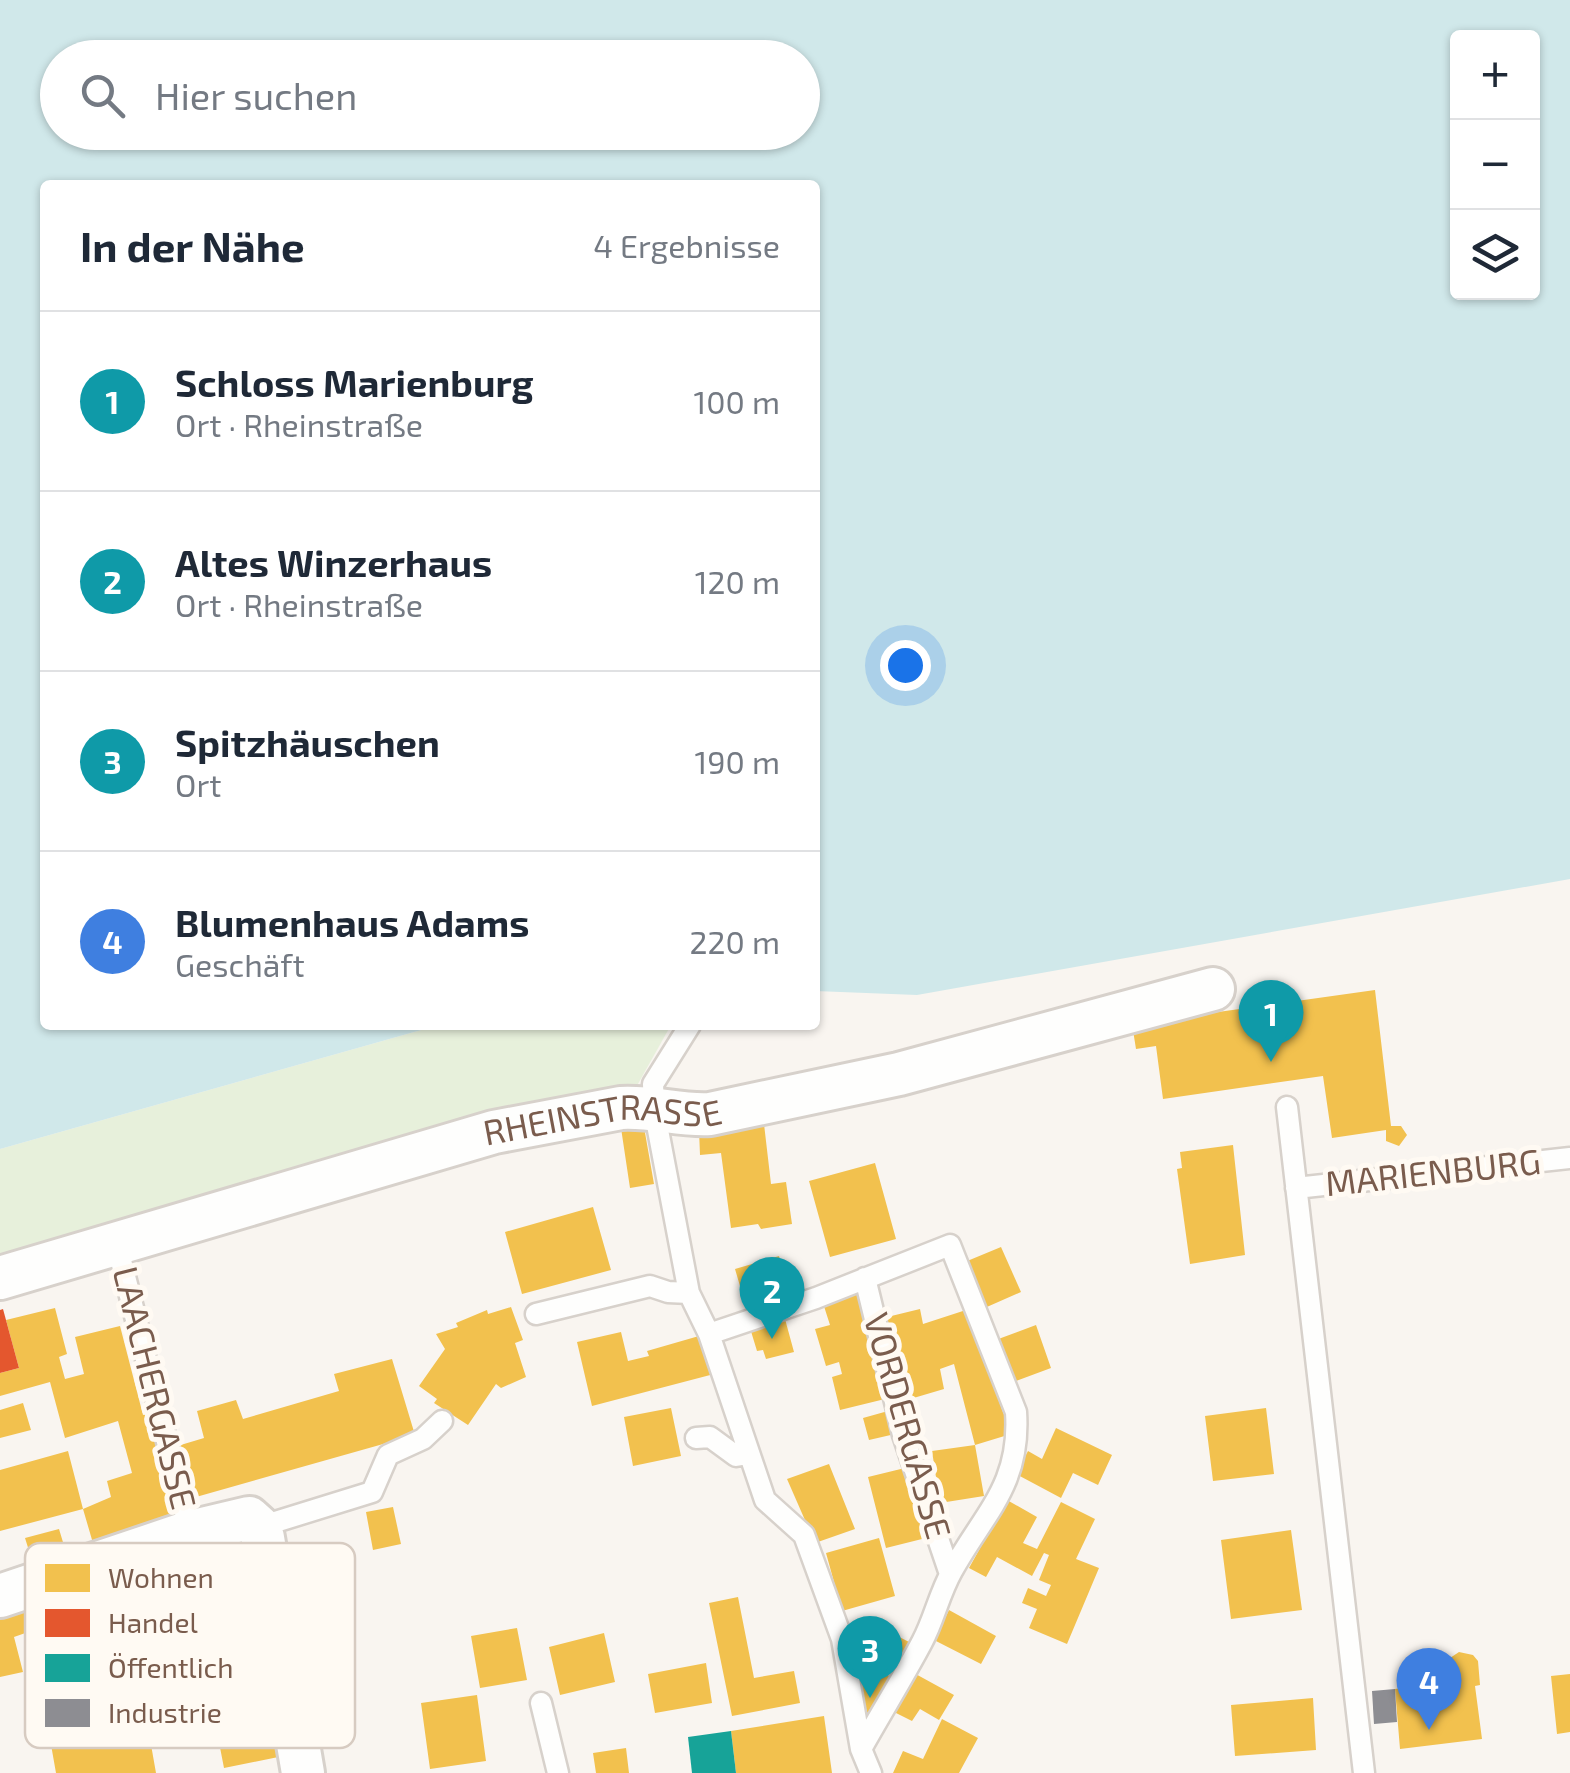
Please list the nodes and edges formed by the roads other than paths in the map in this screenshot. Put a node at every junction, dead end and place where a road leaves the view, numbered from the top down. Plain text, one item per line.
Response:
1 (1213, 989) dead end
2 (687, 1030) edge
3 (1288, 1106) dead end
4 (654, 1109) junction
5 (1570, 1158) edge
6 (1296, 1188) junction
7 (117, 1244) junction
8 (0, 1278) edge
9 (865, 1278) junction
10 (689, 1293) junction
11 (536, 1314) dead end
12 (708, 1334) junction
13 (442, 1421) dead end
14 (696, 1438) dead end
15 (748, 1454) junction
16 (259, 1527) junction
17 (190, 1532) junction
18 (157, 1543) edge
19 (262, 1543) edge
20 (950, 1574) junction
21 (25, 1588) edge
22 (0, 1596) edge
23 (541, 1703) dead end
24 (299, 1748) edge
25 (861, 1749) junction
26 (303, 1773) edge
27 (558, 1773) edge
28 (870, 1773) edge
29 (1364, 1773) edge

1 - 4 street, RHEINSTRASSE
2 - 4 lane
3 - 6 lane
4 - 7 street, RHEINSTRASSE
4 - 10 lane
5 - 6 lane, MARIENBURG
6 - 29 lane
7 - 8 street, RHEINSTRASSE
7 - 17 lane, LAACHERGASSE
9 - 12 lane
9 - 20 lane, VORDERGASSE
9 - 20 lane, VORDERGASSE
10 - 11 lane
10 - 12 lane
12 - 15 lane
13 - 16 lane
14 - 15 lane
15 - 25 lane
16 - 17 street
16 - 19 street
17 - 18 street
20 - 25 lane, VORDERGASSE
21 - 22 street
23 - 27 lane
24 - 26 street
25 - 28 lane

